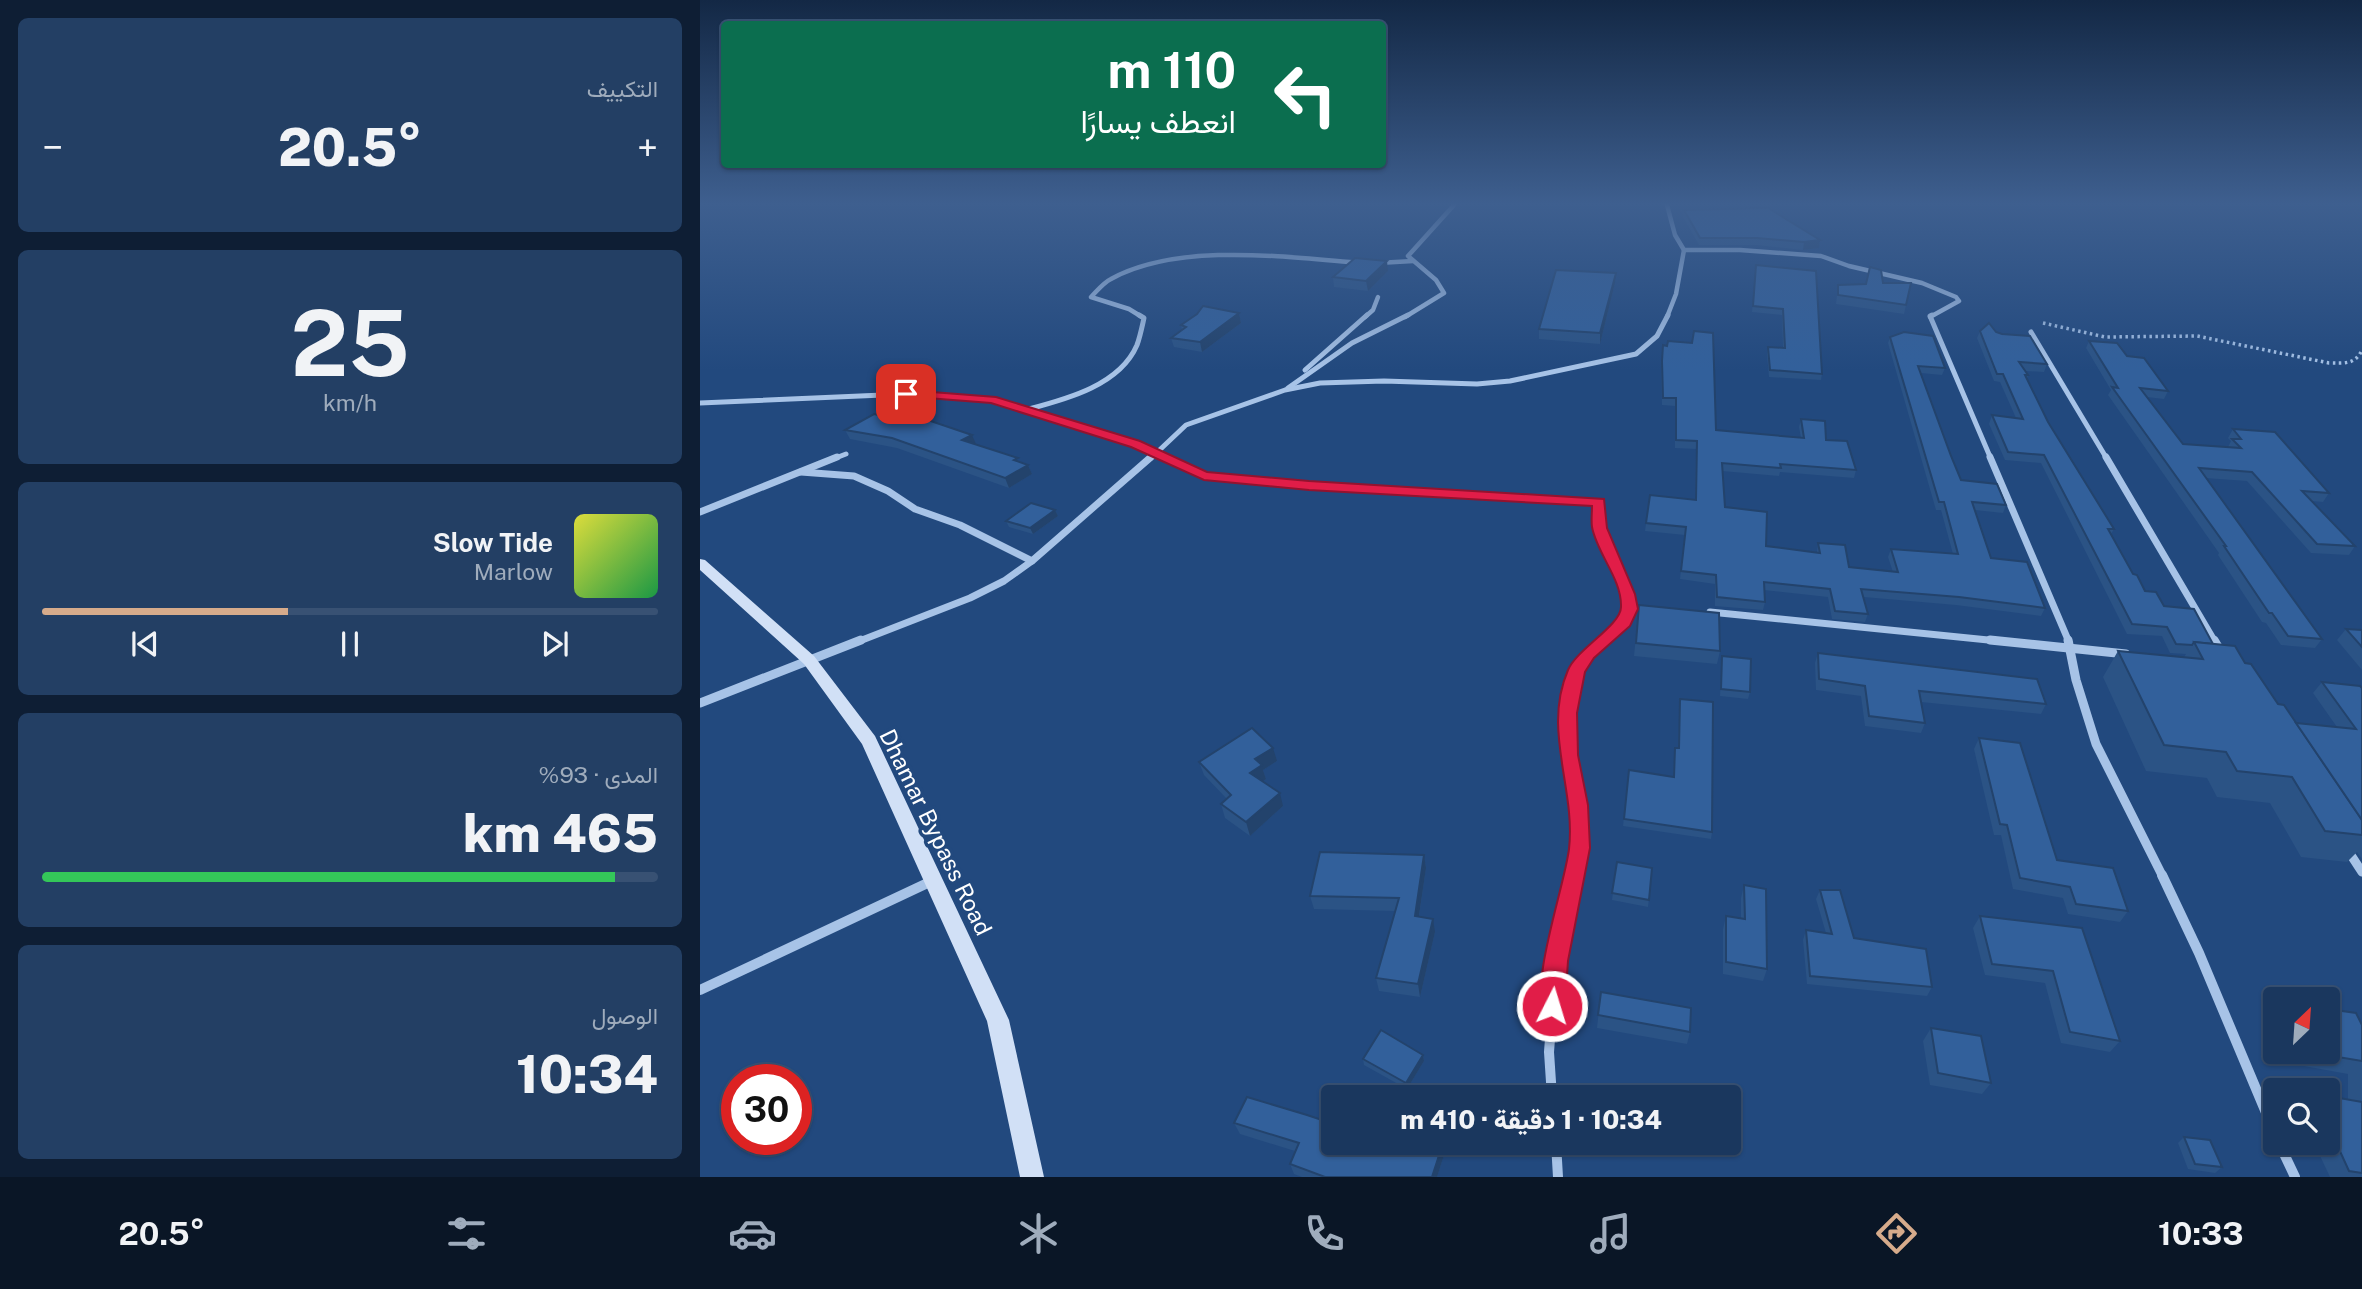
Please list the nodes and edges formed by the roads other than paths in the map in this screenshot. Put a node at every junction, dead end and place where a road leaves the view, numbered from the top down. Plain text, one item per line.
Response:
1 (1190, 260) edge
2 (1316, 260) edge
3 (1683, 260) edge
4 (1832, 260) edge
5 (1413, 261) joint
6 (1378, 297) dead end
7 (2031, 332) road end
8 (1285, 390) junction
9 (700, 403) edge
10 (1026, 410) junction
11 (1154, 453) junction
12 (846, 454) dead end
13 (801, 472) junction
14 (700, 512) edge
15 (1032, 561) junction
16 (700, 563) edge
17 (1629, 604) junction
18 (1643, 606) edge
19 (1698, 611) edge
20 (2070, 648) junction
21 (2137, 655) edge
22 (2223, 655) edge
23 (809, 660) junction
24 (700, 703) edge
25 (2340, 837) edge
26 (2362, 872) edge
27 (933, 880) junction
28 (700, 990) edge
29 (1551, 1085) edge
30 (2263, 1106) edge
31 (1557, 1155) edge
32 (2285, 1155) edge
33 (1032, 1177) edge
34 (1558, 1177) edge
35 (2295, 1177) edge

1 - 10 street
2 - 5 street
3 - 8 street
4 - 20 street
5 - 8 street
6 - 8 street
7 - 22 street
8 - 11 street
9 - 10 street
10 - 11 street
11 - 15 street
11 - 17 street
12 - 13 street
13 - 14 street
13 - 15 street
15 - 23 street
16 - 23 main road, Dhamar Bypass Road
17 - 18 street
17 - 29 street
19 - 20 street
20 - 21 street
20 - 30 street
23 - 24 street
23 - 27 main road, Dhamar Bypass Road
25 - 26 street
27 - 28 street
27 - 33 main road, Dhamar Bypass Road
31 - 34 street
32 - 35 street

